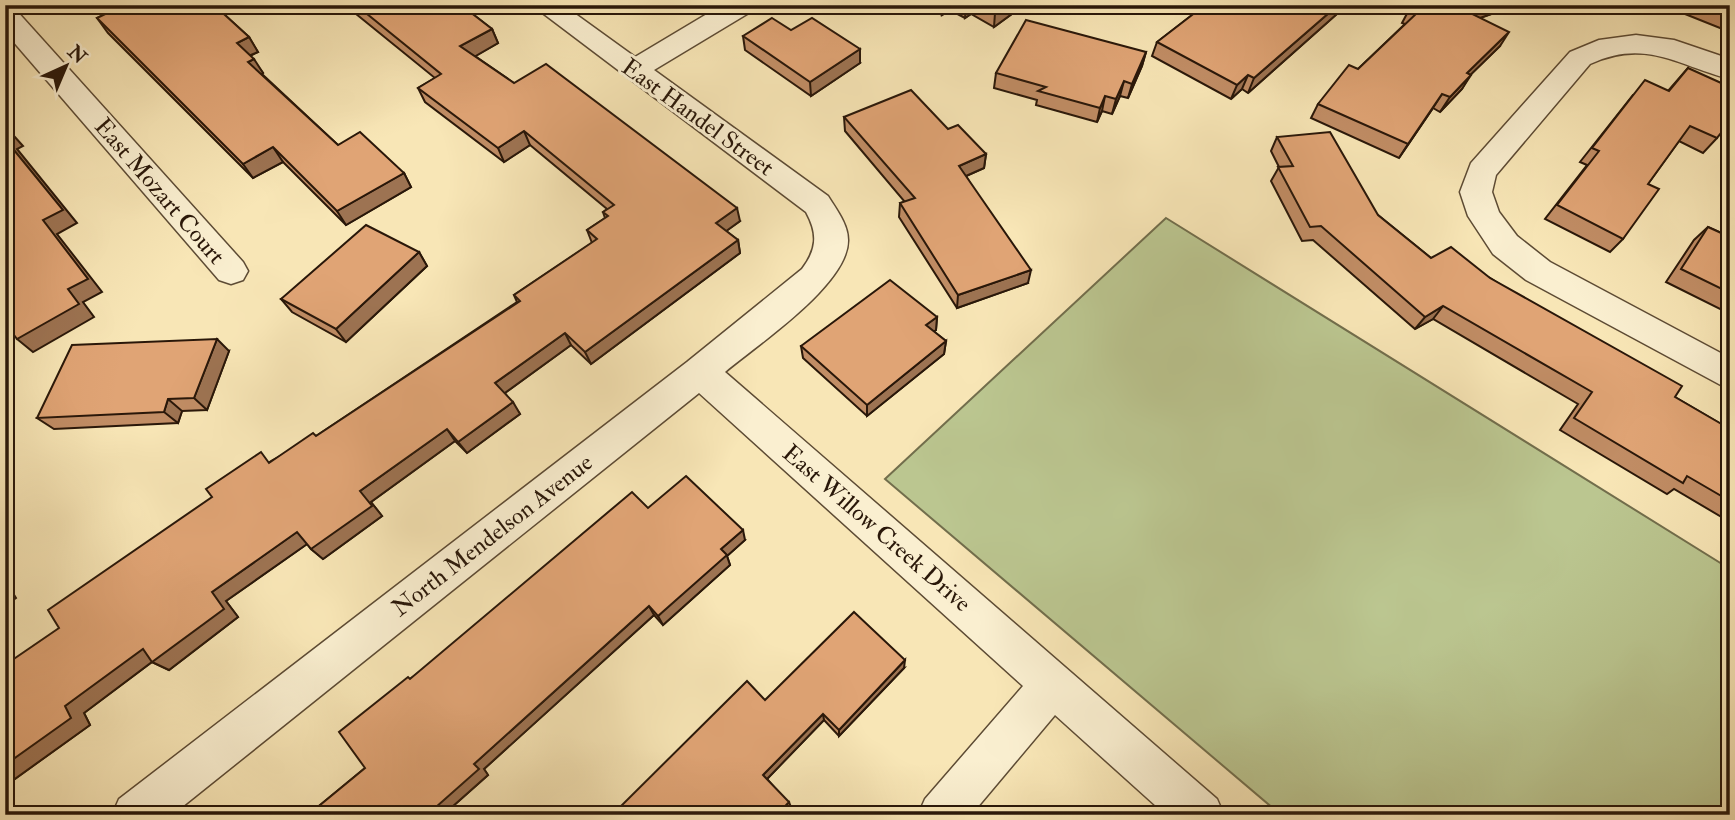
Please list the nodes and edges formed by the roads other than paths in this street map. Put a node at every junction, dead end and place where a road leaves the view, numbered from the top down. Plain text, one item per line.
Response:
1 (32, 5) edge
2 (545, 5) edge
3 (742, 5) edge
4 (6, 16) edge
5 (633, 70) junction
6 (1730, 70) edge
7 (1484, 216) joint
8 (833, 243) joint
9 (231, 271) dead end
10 (700, 372) junction
11 (1730, 375) edge
12 (1053, 684) junction
13 (135, 815) edge
14 (941, 815) edge
15 (1201, 815) edge

1 - 4 street
2 - 5 street, East Handel Street
3 - 5 street
4 - 9 street, East Mozart Court
5 - 8 street, East Handel Street
6 - 7 street
7 - 11 street
8 - 10 street, North Mendelson Avenue
10 - 12 street, East Willow Creek Drive
10 - 13 street, North Mendelson Avenue
12 - 14 street
12 - 15 street, East Willow Creek Drive

